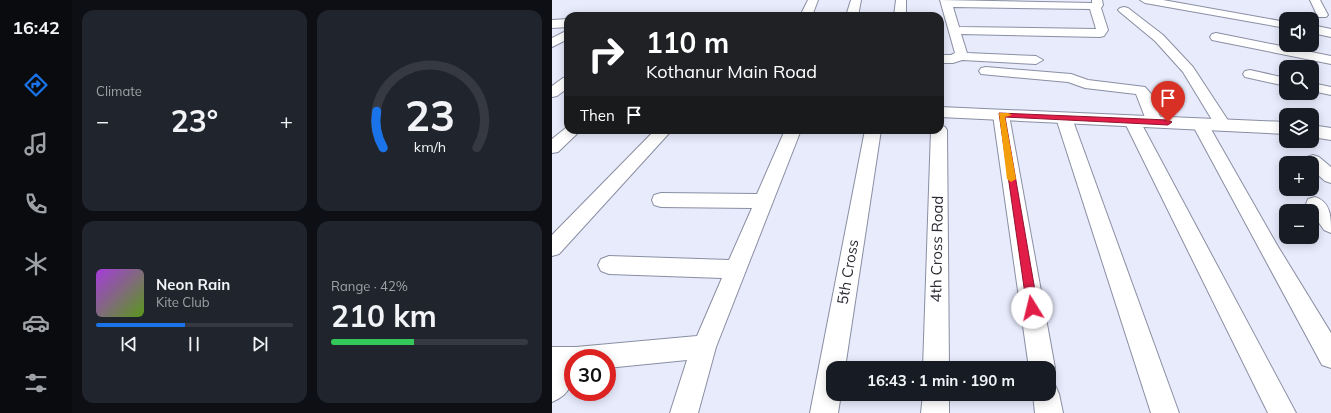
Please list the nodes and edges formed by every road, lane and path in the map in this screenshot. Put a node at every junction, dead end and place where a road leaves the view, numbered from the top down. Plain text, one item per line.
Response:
1 (813, 0) edge
2 (856, 0) edge
3 (901, 0) edge
4 (1145, 0) edge
5 (1315, 0) edge
6 (946, 2) edge
7 (1096, 3) edge
8 (1124, 10) dead end
9 (808, 12) edge
10 (853, 12) edge
11 (900, 12) edge
12 (1322, 15) dead end
13 (564, 23) edge
14 (552, 24) edge
15 (1279, 24) edge
16 (955, 30) junction
17 (1319, 30) edge
18 (1331, 33) edge
19 (564, 36) edge
20 (1216, 37) dead end
21 (552, 43) edge
22 (960, 56) junction
23 (944, 59) edge
24 (1036, 60) dead end
25 (1331, 60) edge
26 (986, 71) dead end
27 (1250, 74) dead end
28 (1279, 80) edge
29 (564, 84) edge
30 (1319, 88) edge
31 (1331, 91) edge
32 (552, 92) edge
33 (944, 112) edge
34 (1001, 115) junction
35 (1064, 118) junction
36 (1132, 121) junction
37 (1154, 122) junction
38 (1200, 124) junction
39 (1223, 125) junction
40 (1279, 128) edge
41 (1319, 132) edge
42 (568, 134) edge
43 (660, 134) edge
44 (791, 134) edge
45 (872, 134) edge
46 (939, 134) edge
47 (1331, 134) edge
48 (552, 148) edge
49 (1319, 166) edge
50 (1331, 177) edge
51 (661, 200) dead end
52 (764, 201) junction
53 (1319, 209) edge
54 (1331, 225) edge
55 (552, 248) edge
56 (609, 265) dead end
57 (737, 269) junction
58 (704, 347) junction
59 (616, 355) edge
60 (1331, 356) edge
61 (552, 359) edge
62 (564, 360) edge
63 (936, 361) edge
64 (1041, 361) edge
65 (564, 372) edge
66 (552, 389) edge
67 (936, 401) edge
68 (1047, 401) edge
69 (684, 413) edge
70 (824, 413) edge
71 (935, 413) edge
72 (1049, 413) edge
73 (1165, 413) edge
74 (1282, 413) edge

1 - 9 street
2 - 10 street
3 - 11 street
4 - 15 street
5 - 12 street
6 - 7 street
6 - 16 street
7 - 16 street
8 - 39 street
13 - 14 street
16 - 22 street
17 - 18 street
19 - 21 street
20 - 25 street
22 - 23 street
22 - 24 street
26 - 37 street
27 - 28 street
29 - 32 street
30 - 31 street
33 - 34 street
34 - 35 street
34 - 64 street
35 - 36 street
35 - 73 street
36 - 37 street
36 - 74 street
37 - 38 street
38 - 39 street
38 - 60 street
39 - 40 street
41 - 47 street
42 - 48 street
43 - 55 street
44 - 52 street
45 - 70 street, 5th Cross
46 - 63 street, 4th Cross Road
49 - 50 street
51 - 52 street
52 - 57 street
53 - 54 street
56 - 57 street
57 - 58 street
58 - 59 street
58 - 69 street
61 - 62 street
65 - 66 street
67 - 71 street
68 - 72 street

